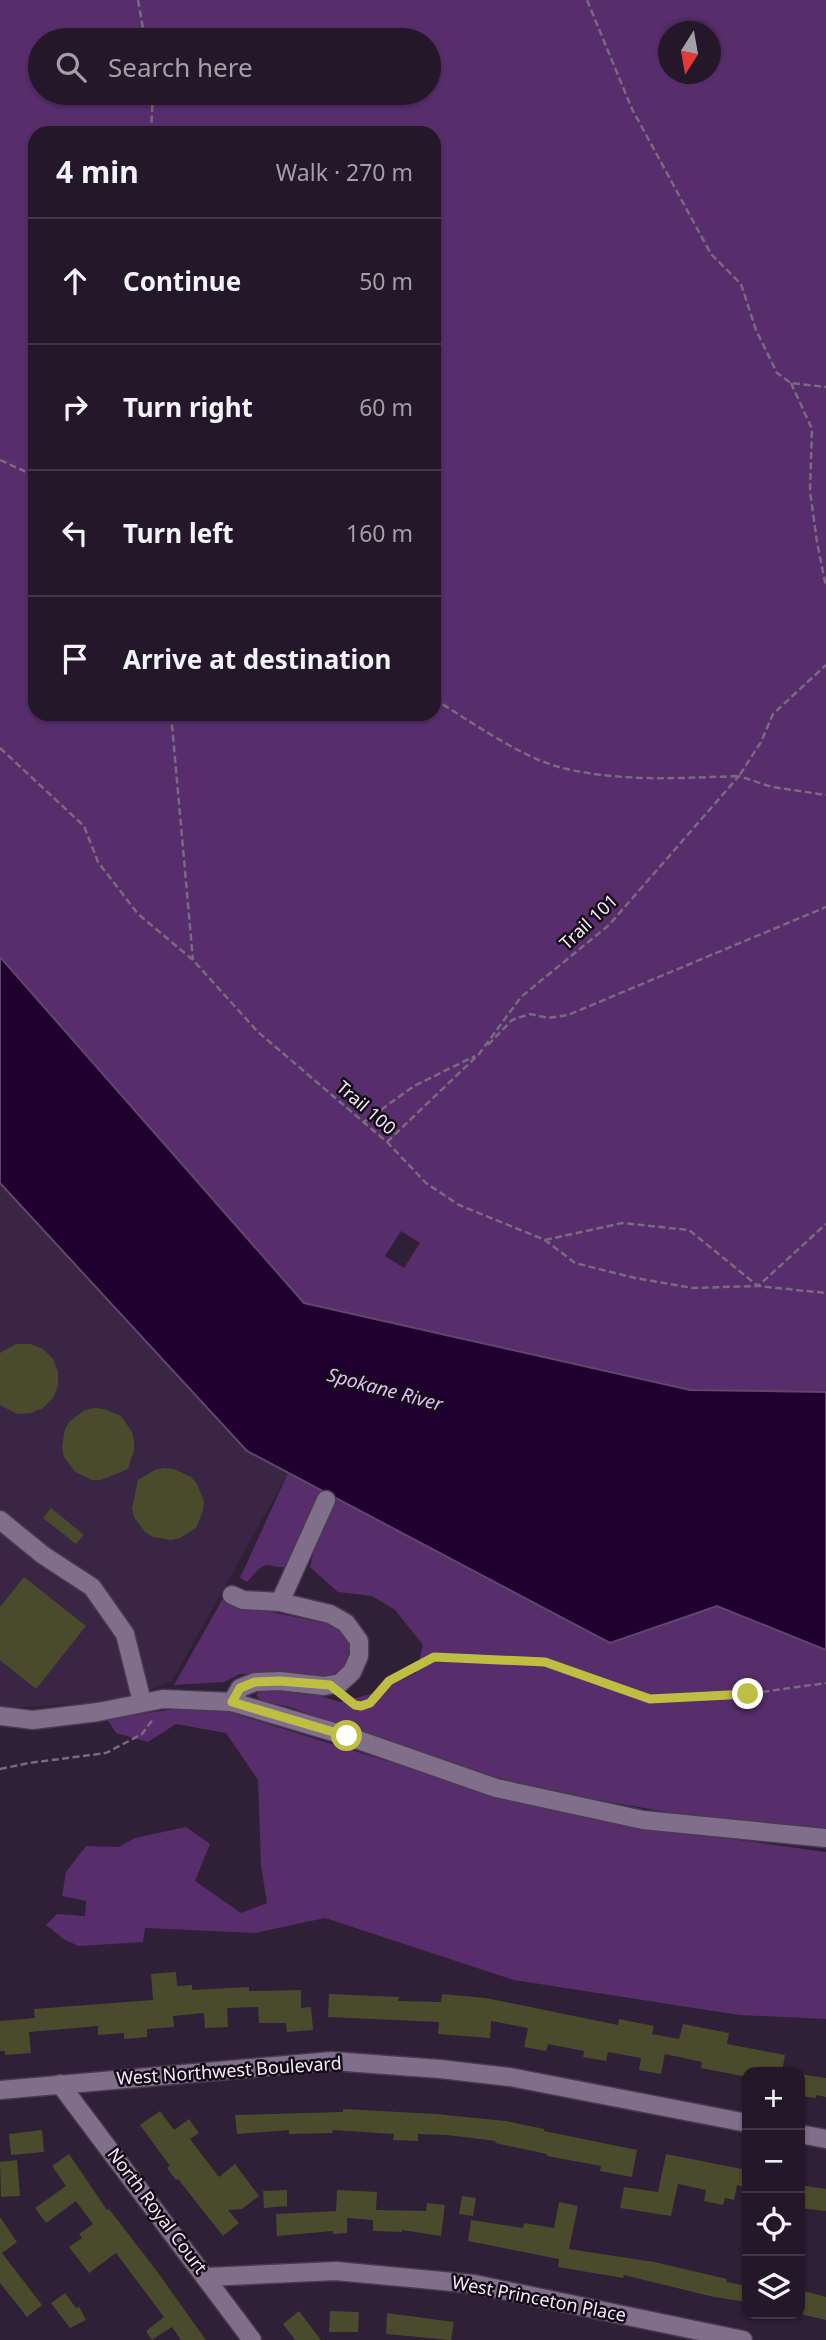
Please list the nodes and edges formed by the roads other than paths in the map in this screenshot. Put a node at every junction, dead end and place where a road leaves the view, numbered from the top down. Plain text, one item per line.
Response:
1 (326, 1500) dead end
2 (0, 1520) edge
3 (232, 1595) dead end
4 (280, 1602) junction
5 (142, 1702) junction
6 (232, 1702) junction
7 (0, 1716) edge
8 (826, 1838) edge
9 (60, 2084) junction
10 (0, 2090) edge
11 (742, 2122) edge
12 (805, 2135) edge
13 (826, 2139) edge
14 (207, 2277) junction
15 (252, 2340) edge
16 (743, 2340) edge

1 - 4 street
2 - 5 street
3 - 4 street
4 - 6 street
5 - 6 street
5 - 7 street
6 - 8 street
9 - 10 street, West Northwest Boulevard
9 - 11 street, West Northwest Boulevard
9 - 14 street, North Royal Court
12 - 13 street
14 - 15 street, North Royal Court
14 - 16 street, West Princeton Place

